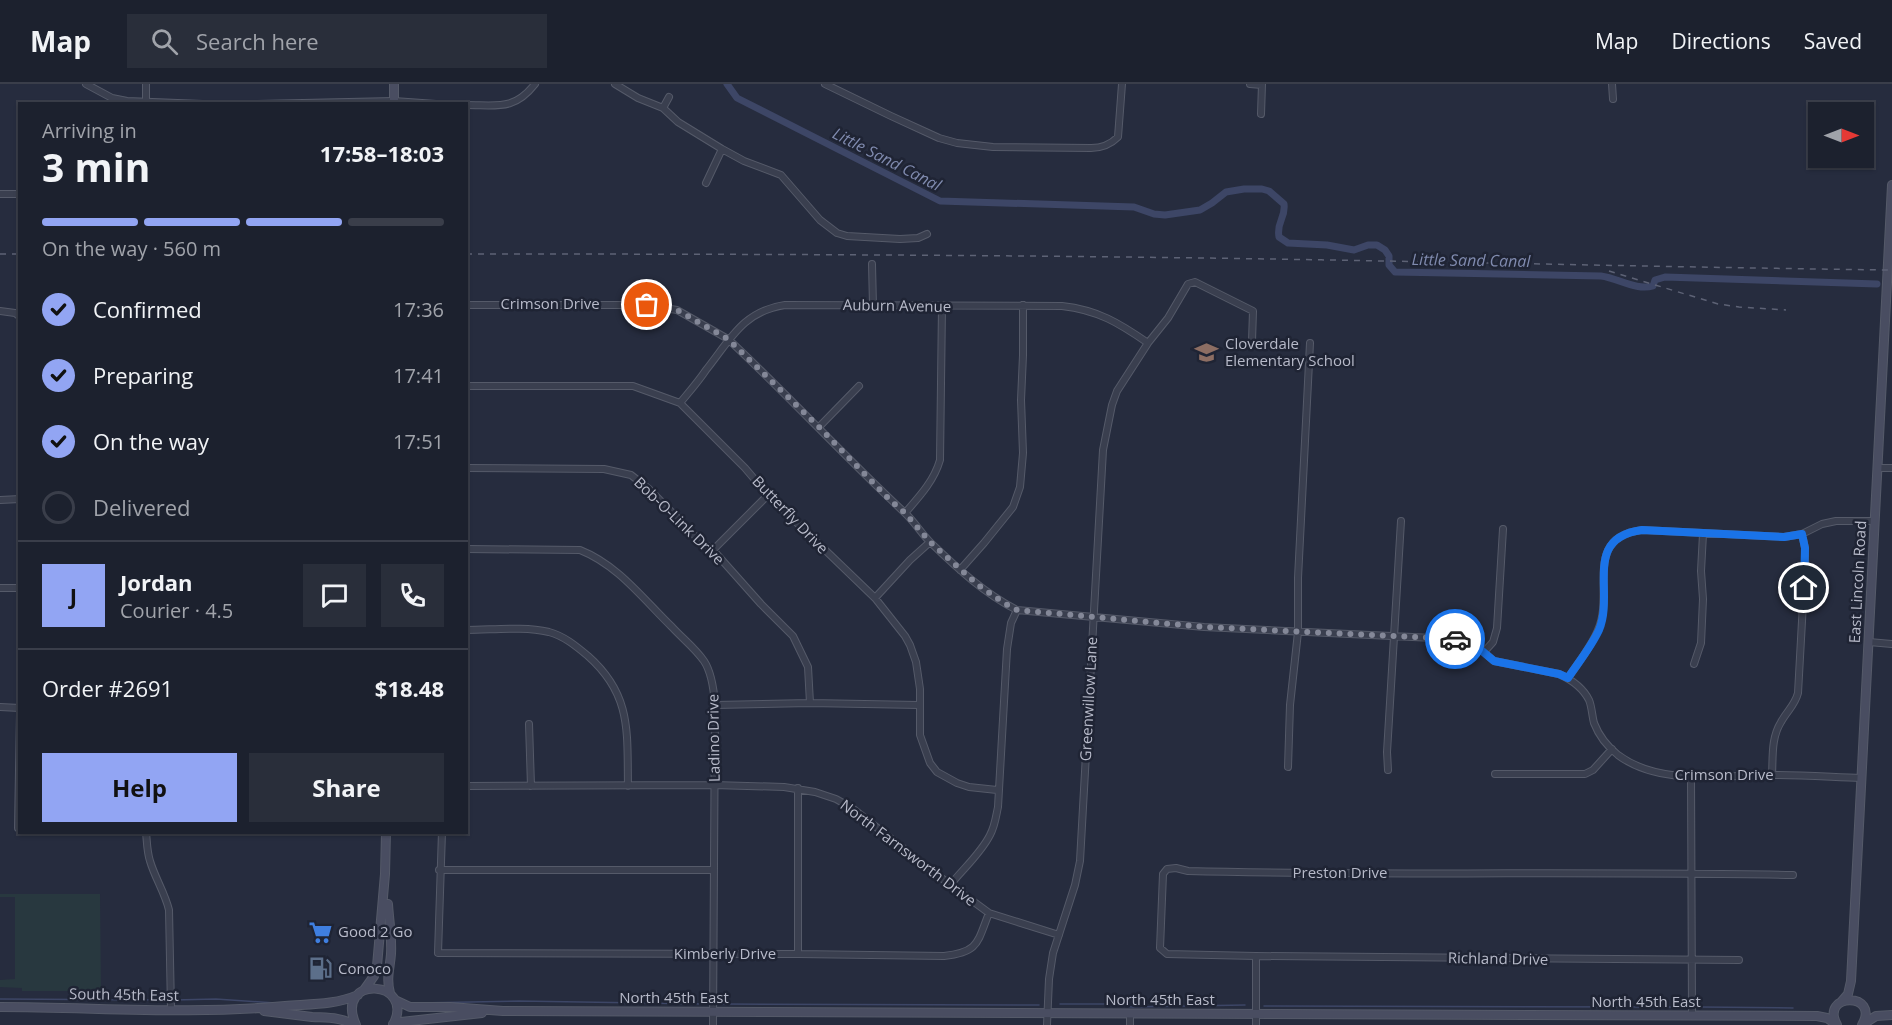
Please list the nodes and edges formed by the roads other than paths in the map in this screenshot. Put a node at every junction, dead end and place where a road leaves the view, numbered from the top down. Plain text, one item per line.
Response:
1 (86, 84) edge
2 (146, 84) edge
3 (394, 84) edge
4 (535, 84) edge
5 (615, 84) edge
6 (825, 84) edge
7 (1122, 84) edge
8 (1250, 84) edge
9 (1262, 84) edge
10 (1611, 84) edge
11 (669, 97) dead end
12 (1613, 99) dead end
13 (146, 102) joint
14 (394, 102) edge
15 (468, 105) edge
16 (663, 108) junction
17 (1261, 114) dead end
18 (722, 149) junction
19 (706, 183) dead end
20 (1892, 185) edge
21 (0, 194) edge
22 (18, 194) edge
23 (927, 234) dead end
24 (872, 264) dead end
25 (468, 304) edge
26 (1023, 305) junction
27 (873, 306) junction
28 (942, 306) junction
29 (0, 311) edge
30 (18, 315) edge
31 (728, 339) junction
32 (1252, 341) dead end
33 (1148, 343) junction
34 (1310, 343) dead end
35 (468, 386) edge
36 (859, 386) dead end
37 (680, 403) junction
38 (819, 427) junction
39 (468, 468) edge
40 (1877, 468) junction
41 (1892, 468) edge
42 (768, 495) junction
43 (0, 500) edge
44 (18, 500) edge
45 (905, 513) junction
46 (1401, 521) dead end
47 (1875, 521) junction
48 (1503, 529) dead end
49 (1702, 534) junction
50 (1802, 534) junction
51 (930, 542) junction
52 (468, 549) edge
53 (713, 550) junction
54 (960, 570) junction
55 (0, 588) edge
56 (18, 588) edge
57 (874, 598) junction
58 (1017, 610) junction
59 (1093, 617) junction
60 (468, 630) edge
61 (1298, 632) junction
62 (1394, 635) junction
63 (1869, 642) junction
64 (1892, 644) edge
65 (1484, 652) junction
66 (1694, 664) dead end
67 (1568, 678) junction
68 (810, 703) junction
69 (715, 705) junction
70 (919, 705) junction
71 (0, 706) edge
72 (18, 708) edge
73 (529, 724) dead end
74 (1612, 749) junction
75 (1288, 767) dead end
76 (1388, 770) dead end
77 (1495, 774) dead end
78 (1773, 775) junction
79 (1691, 776) junction
80 (1861, 778) junction
81 (714, 785) junction
82 (468, 786) edge
83 (531, 786) junction
84 (628, 786) junction
85 (798, 788) junction
86 (998, 790) junction
87 (146, 834) edge
88 (386, 834) edge
89 (442, 834) edge
90 (439, 870) junction
91 (714, 870) junction
92 (1692, 873) junction
93 (386, 874) junction
94 (1793, 875) dead end
95 (951, 884) junction
96 (989, 913) junction
97 (1059, 935) junction
98 (714, 954) junction
99 (798, 954) junction
100 (1256, 956) junction
101 (1691, 960) junction
102 (1739, 960) dead end
103 (1851, 981) junction
104 (361, 992) junction
105 (392, 996) junction
106 (1860, 1003) junction
107 (1839, 1004) junction
108 (0, 1007) edge
109 (171, 1009) junction
110 (248, 1010) junction
111 (503, 1011) junction
112 (713, 1011) junction
113 (1047, 1012) junction
114 (1130, 1014) junction
115 (1256, 1014) junction
116 (1888, 1015) edge
117 (1692, 1016) junction
118 (1817, 1016) junction
119 (355, 1025) edge
120 (393, 1025) edge
121 (713, 1025) edge
122 (1047, 1025) edge
123 (1130, 1025) edge
124 (1256, 1025) edge
125 (1838, 1025) edge
126 (1862, 1025) edge

1 - 13 street
2 - 13 street
3 - 14 main road
4 - 15 street
5 - 16 street
6 - 7 street
8 - 9 street
9 - 17 street
10 - 12 street
11 - 16 street
16 - 18 street
18 - 19 street
18 - 23 street
20 - 40 main road, East Lincoln Road
21 - 22 street
24 - 27 street
25 - 31 street, Crimson Drive
26 - 28 street, Auburn Avenue
26 - 33 street, Auburn Avenue
26 - 54 street
27 - 28 street, Auburn Avenue
27 - 31 street, Auburn Avenue
28 - 45 street
29 - 30 street
31 - 37 street, Auburn Avenue
31 - 38 street, Crimson Drive
32 - 33 street, Greenwillow Lane
33 - 59 street, Greenwillow Lane
34 - 61 street
35 - 37 street, Butterfly Drive
36 - 38 street
37 - 42 street, Butterfly Drive
38 - 45 street, Crimson Drive
39 - 53 street, Bob-O-Link Drive
40 - 41 street
40 - 47 main road, East Lincoln Road
42 - 53 street
42 - 57 street, Butterfly Drive
43 - 44 street
45 - 51 street, Crimson Drive
46 - 62 street
47 - 50 street
47 - 63 main road, East Lincoln Road
48 - 65 street
49 - 50 street
49 - 66 street
49 - 67 street
50 - 78 street
51 - 54 street, Crimson Drive
51 - 57 street
52 - 69 street, Ladino Drive
53 - 68 street, Bob-O-Link Drive
54 - 58 street, Crimson Drive
55 - 56 street
57 - 70 street, Butterfly Drive
58 - 59 street, Crimson Drive
58 - 86 street
59 - 61 street, Crimson Drive
59 - 97 street, Greenwillow Lane
60 - 84 street
61 - 62 street, Crimson Drive
61 - 75 street
62 - 65 street, Crimson Drive
62 - 76 street
63 - 64 street
63 - 80 main road, East Lincoln Road
65 - 67 street, Crimson Drive
67 - 74 street, Crimson Drive
68 - 69 street
68 - 70 street
69 - 81 street, Ladino Drive
70 - 86 street, Butterfly Drive
71 - 72 street
73 - 83 street
74 - 77 street
74 - 79 street, Crimson Drive
78 - 79 street, Crimson Drive
78 - 80 street, Crimson Drive
79 - 92 street
80 - 103 main road, East Lincoln Road
81 - 84 street, North Farnsworth Drive
81 - 85 street, North Farnsworth Drive
81 - 91 street, Ladino Drive
82 - 83 street, North Farnsworth Drive
83 - 84 street, North Farnsworth Drive
85 - 95 street, North Farnsworth Drive
85 - 99 street
86 - 95 street
87 - 109 street
88 - 93 main road
89 - 90 street
90 - 91 street
90 - 98 street, Kimberly Drive
91 - 98 street, Ladino Drive
92 - 94 street
92 - 100 street, Preston Drive
92 - 101 street
93 - 104 main road
93 - 105 main road
95 - 96 street, North Farnsworth Drive
96 - 97 street, North Farnsworth Drive
96 - 99 street, Kimberly Drive
97 - 113 street, Greenwillow Lane
98 - 99 street, Kimberly Drive
98 - 112 street, Ladino Drive
100 - 101 street, Richland Drive
100 - 115 street
101 - 102 street, Richland Drive
101 - 117 street
103 - 106 main road, East Lincoln Road
103 - 107 main road, East Lincoln Road
104 - 105 main road, North 45th East
104 - 110 main road, South 45th East
104 - 119 main road
105 - 111 main road, North 45th East
105 - 120 main road
106 - 107 main road
106 - 116 main road
106 - 126 main road, East Lincoln Road
107 - 118 main road, North 45th East
107 - 125 main road
108 - 109 main road, South 45th East
109 - 110 main road, South 45th East
110 - 119 main road, South 45th East
111 - 112 main road, North 45th East
111 - 120 main road, North 45th East
112 - 113 main road, North 45th East
112 - 121 street, Ladino Drive
113 - 114 main road, North 45th East
113 - 122 street, Greenwillow Lane
114 - 115 main road, North 45th East
114 - 123 street
115 - 117 main road, North 45th East
115 - 124 street
116 - 126 main road
117 - 118 main road, North 45th East
118 - 125 main road, North 45th East

